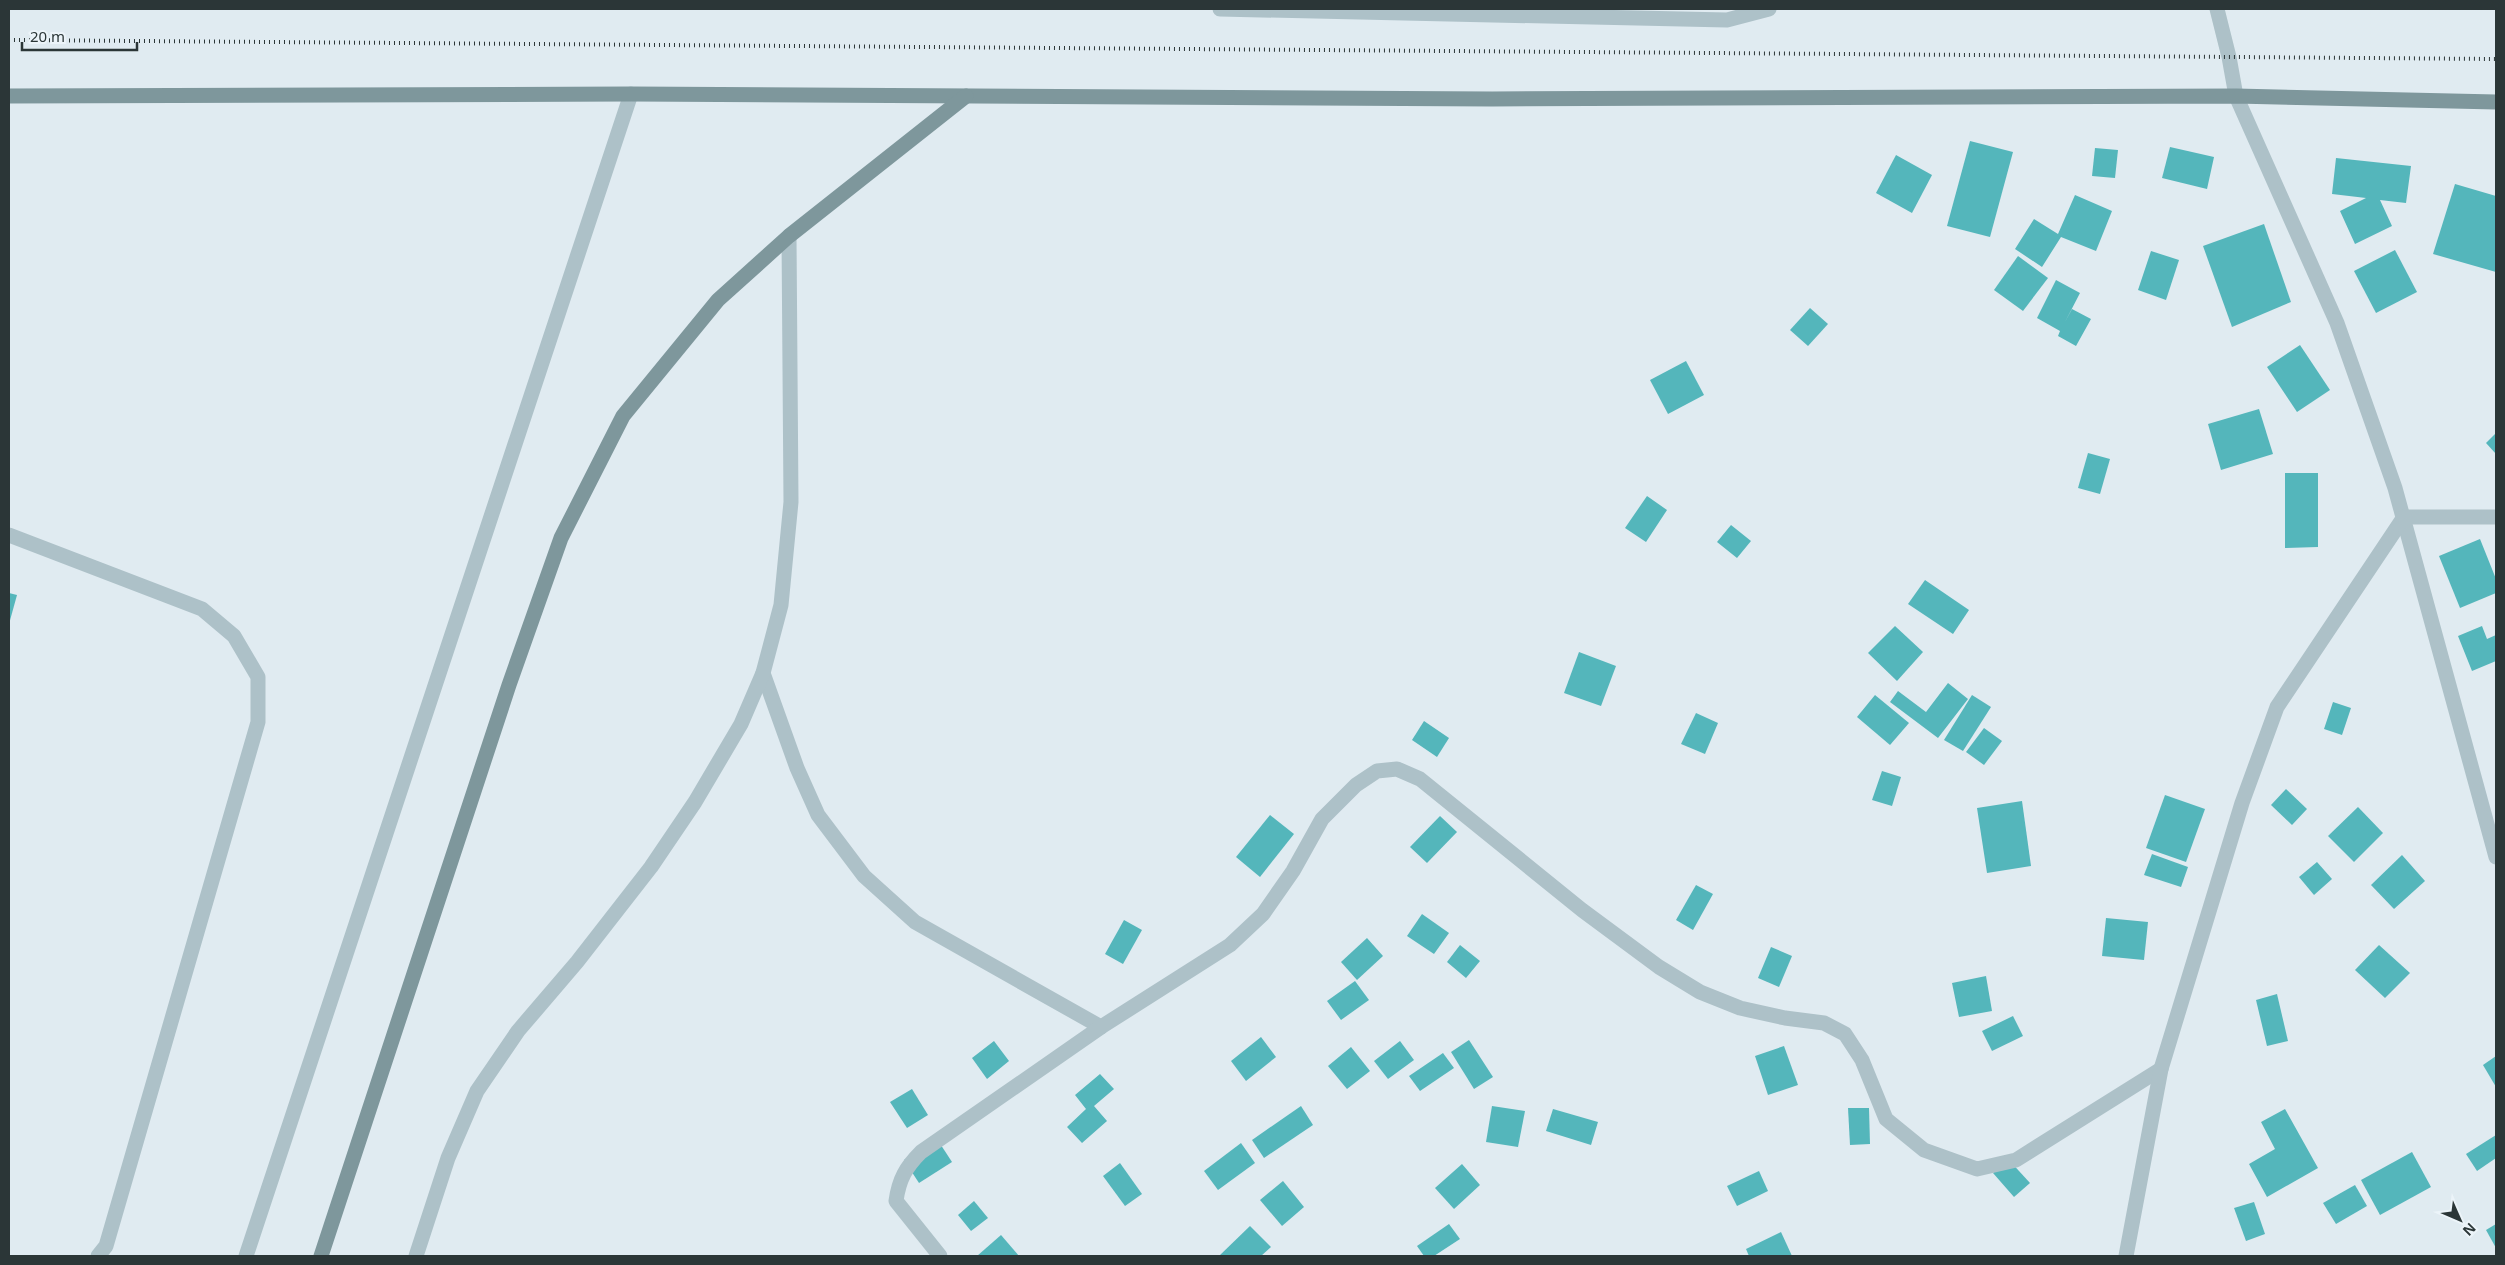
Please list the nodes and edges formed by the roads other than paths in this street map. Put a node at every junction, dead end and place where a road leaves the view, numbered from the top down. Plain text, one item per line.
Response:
1 (1220, 9) edge
2 (1769, 9) edge
3 (2217, 9) edge
4 (631, 94) junction
5 (9, 96) edge
6 (966, 96) junction
7 (2236, 96) junction
8 (2496, 102) edge
9 (789, 236) junction
10 (2404, 517) junction
11 (2496, 518) edge
12 (9, 535) edge
13 (763, 673) junction
14 (2496, 857) edge
15 (1101, 1027) junction
16 (2161, 1069) junction
17 (98, 1256) edge
18 (246, 1256) edge
19 (321, 1256) edge
20 (416, 1256) edge
21 (940, 1256) edge
22 (2126, 1256) edge

1 - 2 street
3 - 7 street
4 - 5 street
4 - 6 street
4 - 18 street
6 - 7 street
6 - 9 street
7 - 8 street
7 - 10 street
9 - 13 street
9 - 19 street
10 - 11 street
10 - 14 street
10 - 16 street
12 - 17 street
13 - 15 street
13 - 20 street
15 - 16 street
15 - 21 street
16 - 22 street

